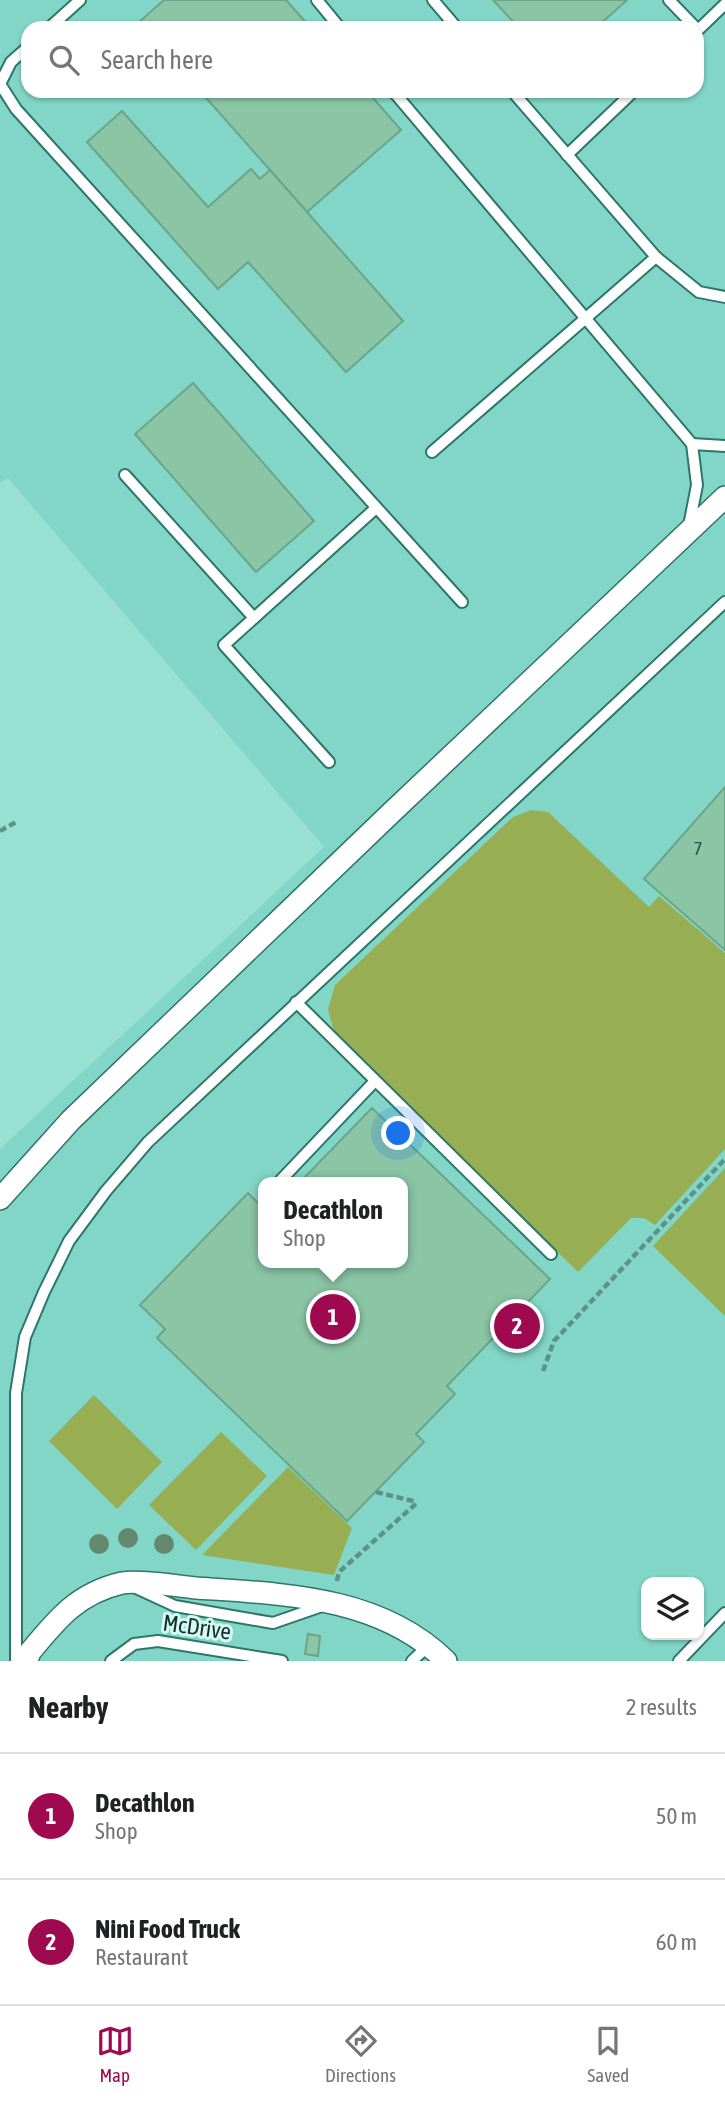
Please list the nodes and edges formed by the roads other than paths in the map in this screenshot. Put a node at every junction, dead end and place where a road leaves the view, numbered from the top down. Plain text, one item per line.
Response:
1 (80, 0) edge
2 (317, 0) edge
3 (433, 0) edge
4 (668, 0) edge
5 (725, 4) edge
6 (57, 21) edge
7 (334, 21) edge
8 (451, 21) edge
9 (688, 21) edge
10 (704, 24) edge
11 (21, 53) edge
12 (399, 98) edge
13 (518, 98) edge
14 (626, 98) edge
15 (567, 155) junction
16 (656, 257) junction
17 (725, 297) edge
18 (586, 318) junction
19 (692, 444) junction
20 (725, 446) edge
21 (432, 452) dead end
22 (125, 475) dead end
23 (725, 497) edge
24 (376, 508) junction
25 (688, 532) junction
26 (462, 602) dead end
27 (725, 602) edge
28 (254, 618) junction
29 (329, 762) dead end
30 (296, 1002) junction
31 (375, 1081) junction
32 (284, 1177) edge
33 (0, 1199) edge
34 (551, 1254) dead end
35 (124, 1583) junction
36 (334, 1602) junction
37 (725, 1613) edge
38 (429, 1645) junction
39 (16, 1661) edge
40 (27, 1661) edge
41 (111, 1661) edge
42 (282, 1661) edge
43 (412, 1661) edge
44 (446, 1661) edge
45 (678, 1661) edge

1 - 6 lane
2 - 7 lane
3 - 8 lane
4 - 9 lane
5 - 10 lane
11 - 24 lane
12 - 18 lane
13 - 15 lane
14 - 15 lane
15 - 16 lane
16 - 17 lane
16 - 18 lane
18 - 19 lane
18 - 21 lane
19 - 20 lane
19 - 25 lane
22 - 28 lane
23 - 25 street
24 - 26 lane
24 - 28 lane
25 - 33 street
27 - 30 lane
28 - 29 lane
30 - 31 lane
30 - 39 lane
31 - 32 lane
31 - 34 lane
35 - 36 street
35 - 36 lane
35 - 40 street
36 - 38 street
37 - 45 lane
38 - 43 lane
38 - 44 street
41 - 42 lane, McDrive

